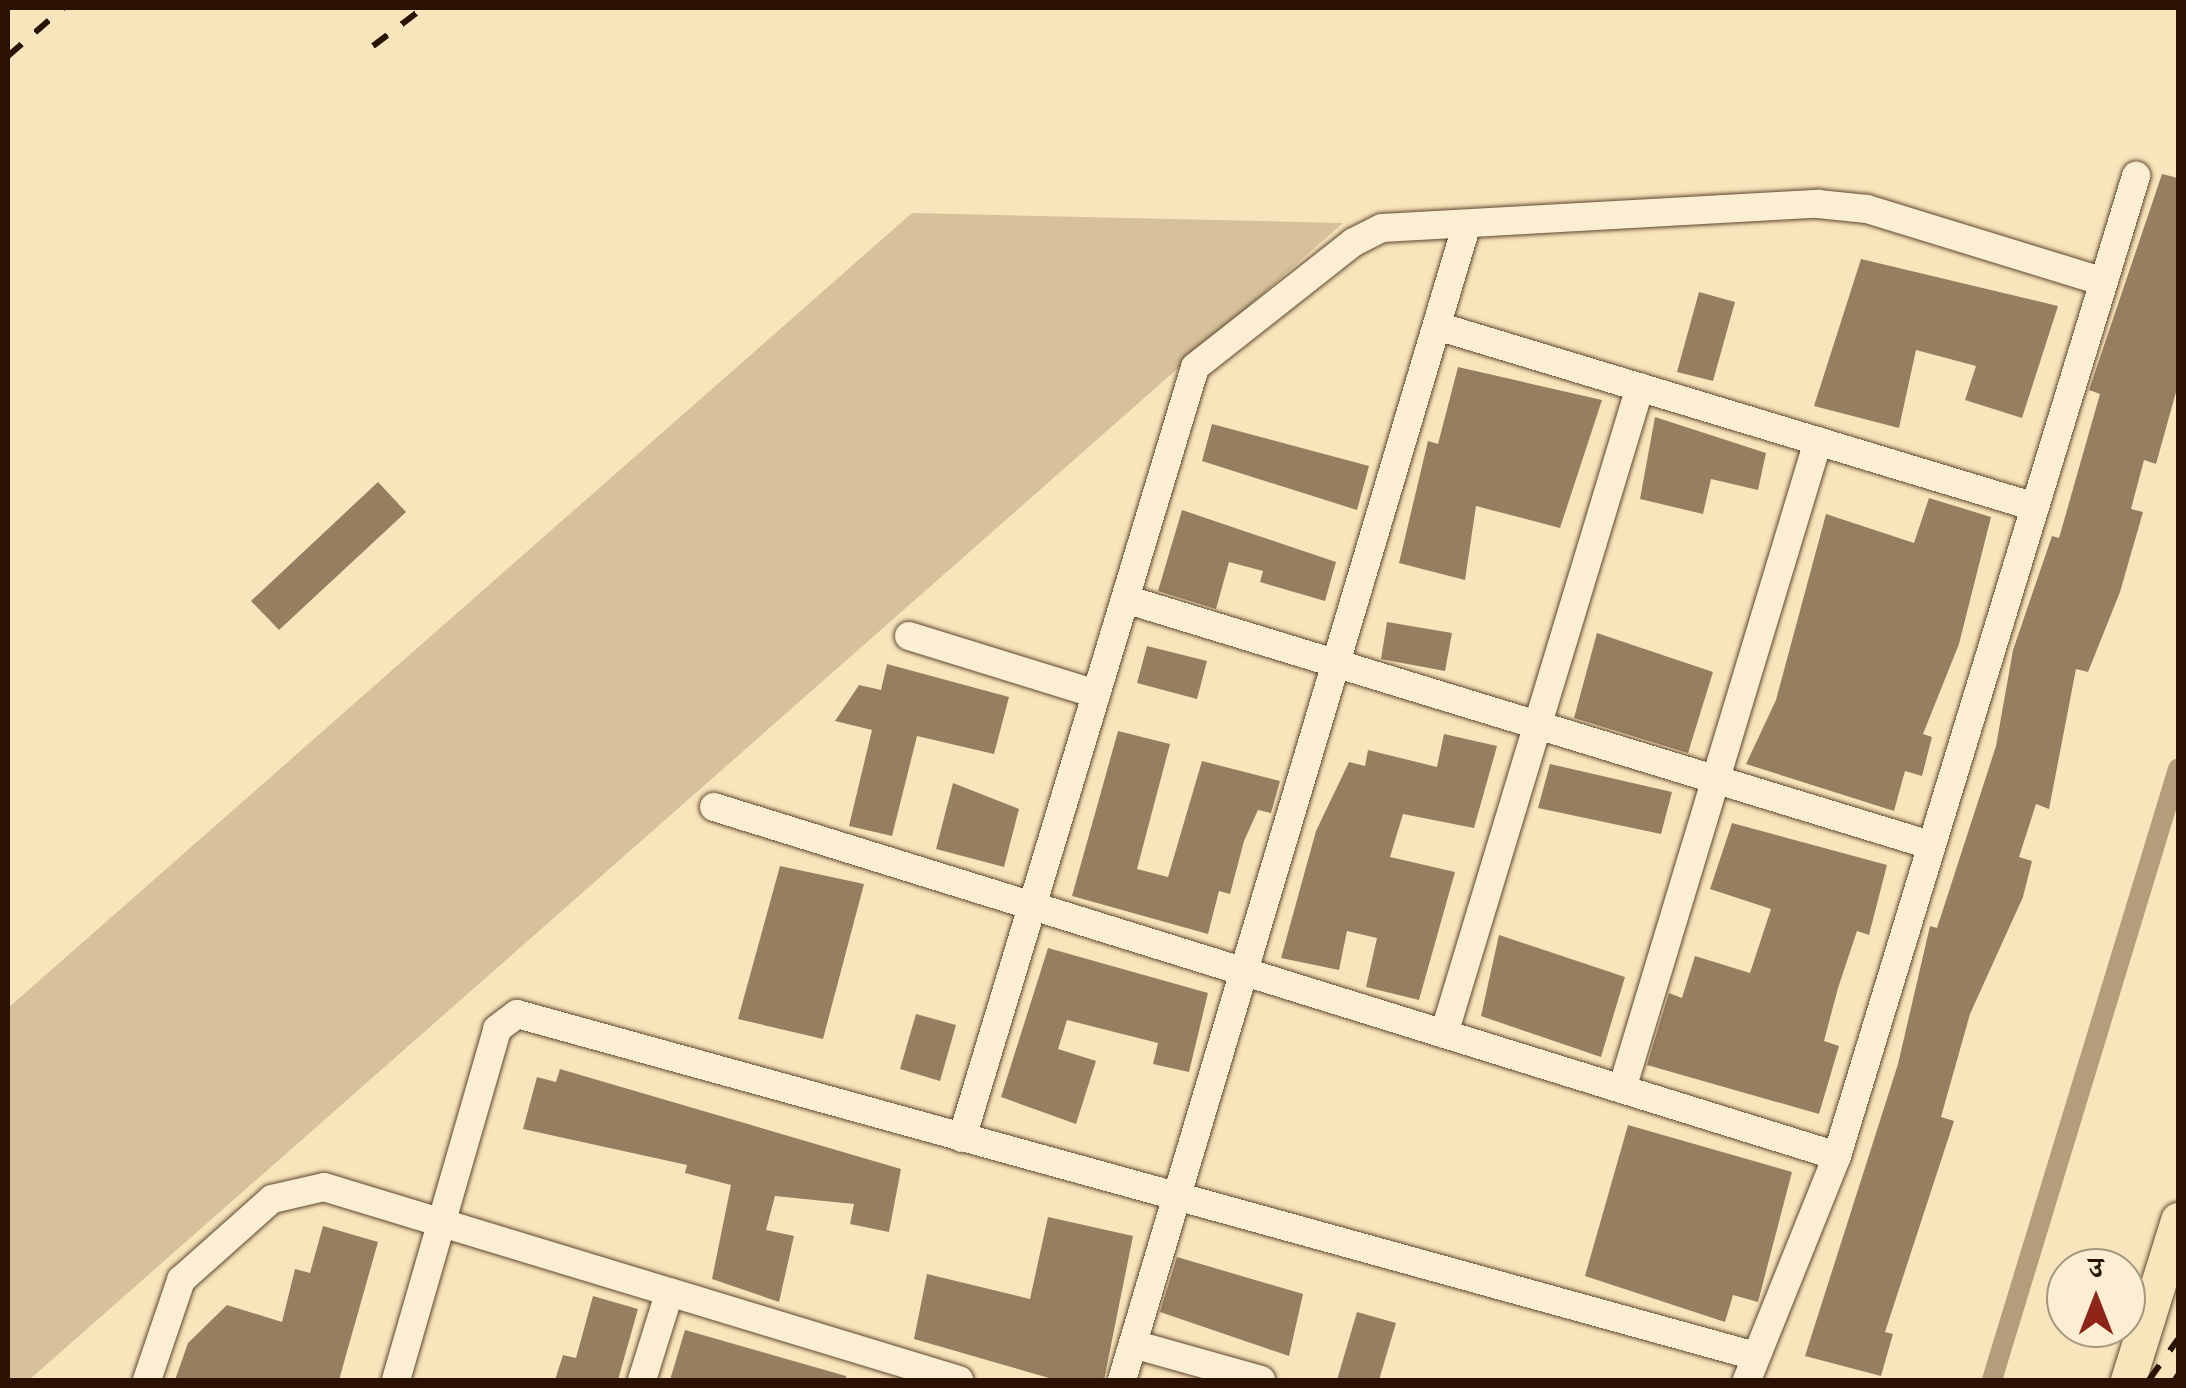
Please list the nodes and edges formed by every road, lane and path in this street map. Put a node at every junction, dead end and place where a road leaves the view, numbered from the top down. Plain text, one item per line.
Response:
1 (2136, 176) dead end
2 (1465, 230) junction
3 (2100, 281) junction
4 (1437, 326) junction
5 (1640, 387) junction
6 (1818, 442) junction
7 (2032, 506) junction
8 (1124, 600) junction
9 (909, 636) dead end
10 (1336, 664) junction
11 (1096, 694) junction
12 (1538, 725) junction
13 (1716, 779) junction
14 (714, 806) dead end
15 (1930, 845) junction
16 (1032, 906) junction
17 (1244, 972) junction
18 (1444, 1034) junction
19 (1622, 1089) junction
20 (962, 1138) junction
21 (1837, 1156) junction
22 (1175, 1202) junction
23 (2178, 1220) edge
24 (441, 1225) junction
25 (670, 1294) junction
26 (1133, 1344) junction
27 (1751, 1368) edge
28 (899, 1372) edge
29 (147, 1380) edge
30 (396, 1380) edge
31 (642, 1380) edge
32 (959, 1380) edge
33 (1122, 1380) edge
34 (1260, 1380) edge
35 (2128, 1380) edge

1 - 3 street
2 - 3 street
2 - 4 street
2 - 8 street
3 - 7 street
4 - 5 street
4 - 10 street
5 - 6 street
5 - 12 street
6 - 7 street
6 - 13 street
7 - 15 street
8 - 10 street
8 - 11 street
9 - 11 street
10 - 12 street
10 - 17 street
11 - 16 street
12 - 13 street
12 - 18 street
13 - 15 street
13 - 19 street
14 - 16 street
15 - 21 street
16 - 17 street
16 - 20 street
17 - 18 street
17 - 22 street
18 - 19 street
19 - 21 street
20 - 22 street
20 - 24 street
21 - 27 street
22 - 26 street
22 - 27 street
23 - 35 main road
24 - 25 street
24 - 29 street
24 - 30 street
25 - 28 street
25 - 31 street
26 - 33 street
26 - 34 street
28 - 32 street

